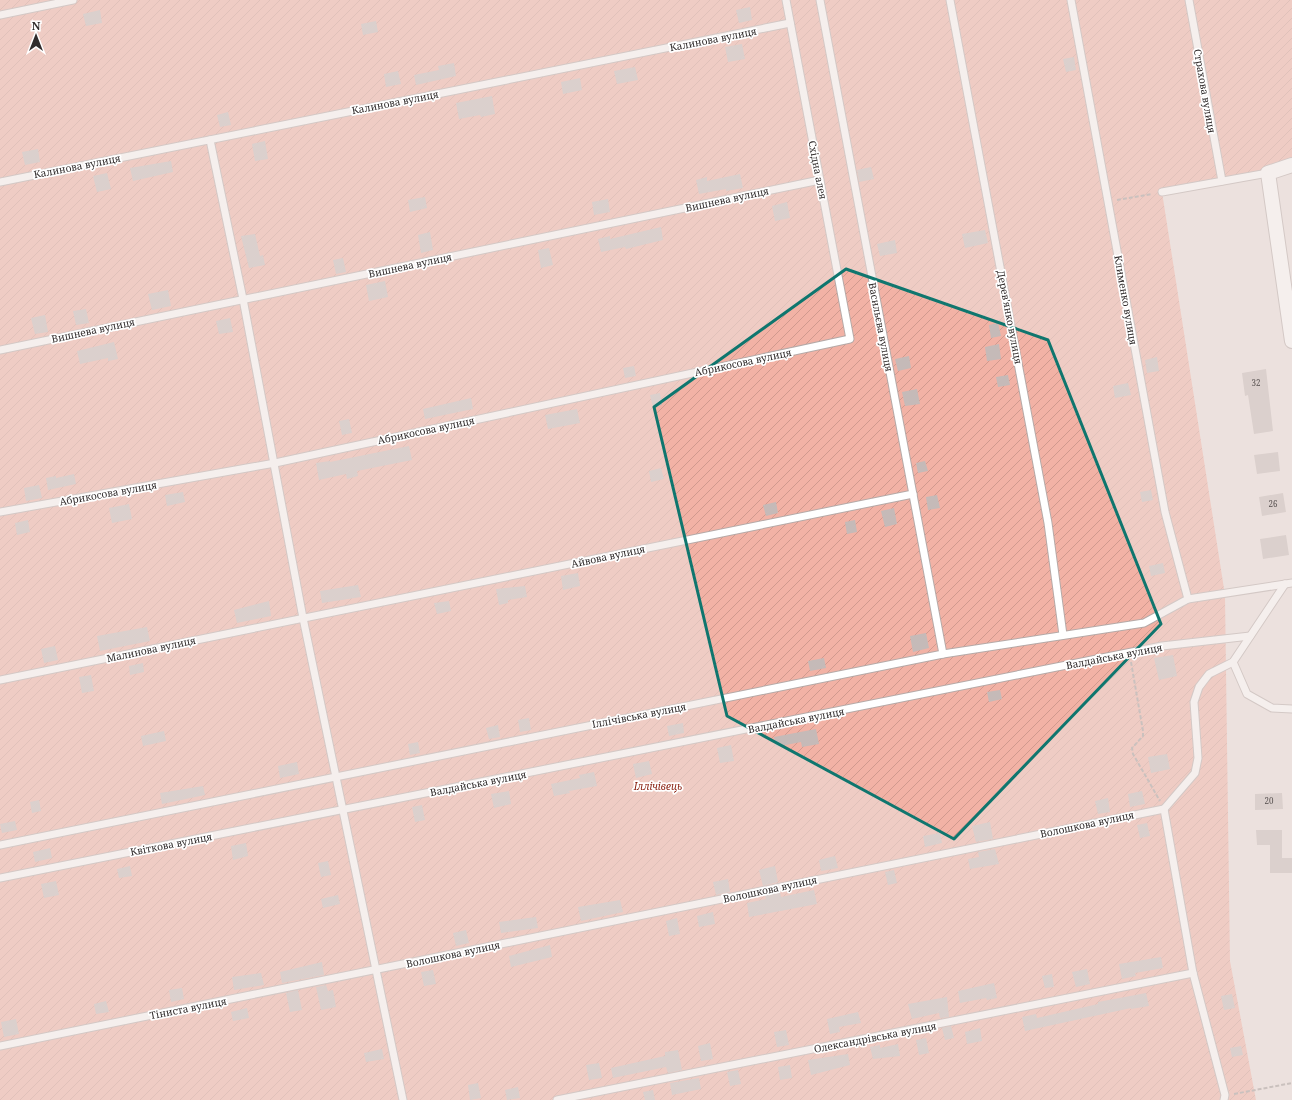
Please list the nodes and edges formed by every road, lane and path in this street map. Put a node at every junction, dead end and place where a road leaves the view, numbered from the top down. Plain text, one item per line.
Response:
1 (73, 0) edge
2 (786, 0) edge
3 (820, 0) edge
4 (950, 0) edge
5 (1071, 0) edge
6 (1188, 0) edge
7 (0, 15) edge
8 (790, 23) junction
9 (210, 140) junction
10 (1292, 165) edge
11 (1268, 173) junction
12 (820, 180) junction
13 (1222, 181) junction
14 (0, 182) edge
15 (1162, 192) joint
16 (1108, 202) junction
17 (243, 299) junction
18 (850, 339) joint
19 (1292, 341) edge
20 (0, 350) edge
21 (275, 463) junction
22 (913, 494) junction
23 (0, 512) edge
24 (1289, 583) edge
25 (1188, 599) junction
26 (303, 618) junction
27 (1063, 636) junction
28 (1250, 636) junction
29 (1130, 653) junction
30 (943, 654) junction
31 (1233, 662) junction
32 (0, 680) edge
33 (1292, 708) edge
34 (336, 777) junction
35 (1164, 809) junction
36 (343, 810) junction
37 (0, 844) edge
38 (0, 878) edge
39 (376, 970) junction
40 (1193, 973) junction
41 (0, 1046) edge
42 (1292, 1083) edge
43 (1224, 1098) edge
44 (403, 1100) edge
45 (557, 1100) edge

1 - 7 lane
2 - 8 lane, Східна алея
3 - 22 lane, Васильєва вулиця
4 - 27 lane, Дерев'янко вулиця
5 - 16 lane, Клименко вулиця
6 - 13 lane, Страхова вулиця
8 - 9 lane, Калинова вулиця
8 - 12 lane, Східна алея
9 - 14 lane, Калинова вулиця
9 - 17 lane
10 - 11 street
11 - 13 lane
11 - 19 street
12 - 17 lane, Вишнева вулиця
12 - 18 lane, Східна алея
13 - 15 lane
15 - 16 path
16 - 25 lane, Клименко вулиця
17 - 20 lane, Вишнева вулиця
17 - 21 lane
18 - 21 lane, Абрикосова вулиця
21 - 23 lane, Абрикосова вулиця
21 - 26 lane
22 - 26 lane, Айвова вулиця
22 - 30 lane, Васильєва вулиця
24 - 25 lane, Іллічівська вулиця
24 - 28 lane
25 - 27 lane, Іллічівська вулиця
26 - 32 lane, Малинова вулиця
26 - 34 lane
27 - 30 lane, Іллічівська вулиця
28 - 29 lane, Валдайська вулиця
28 - 31 lane
29 - 35 path
29 - 36 lane, Валдайська вулиця
30 - 34 lane, Іллічівська вулиця
31 - 33 lane
31 - 35 lane
34 - 36 lane
34 - 37 lane, Іллічівська вулиця
35 - 39 lane, Волошкова вулиця
35 - 40 lane
36 - 38 lane, Квіткова вулиця
36 - 39 lane
39 - 41 lane, Тіниста вулиця
39 - 44 lane
40 - 43 lane
40 - 45 lane, Олександрівська вулиця
42 - 43 path

